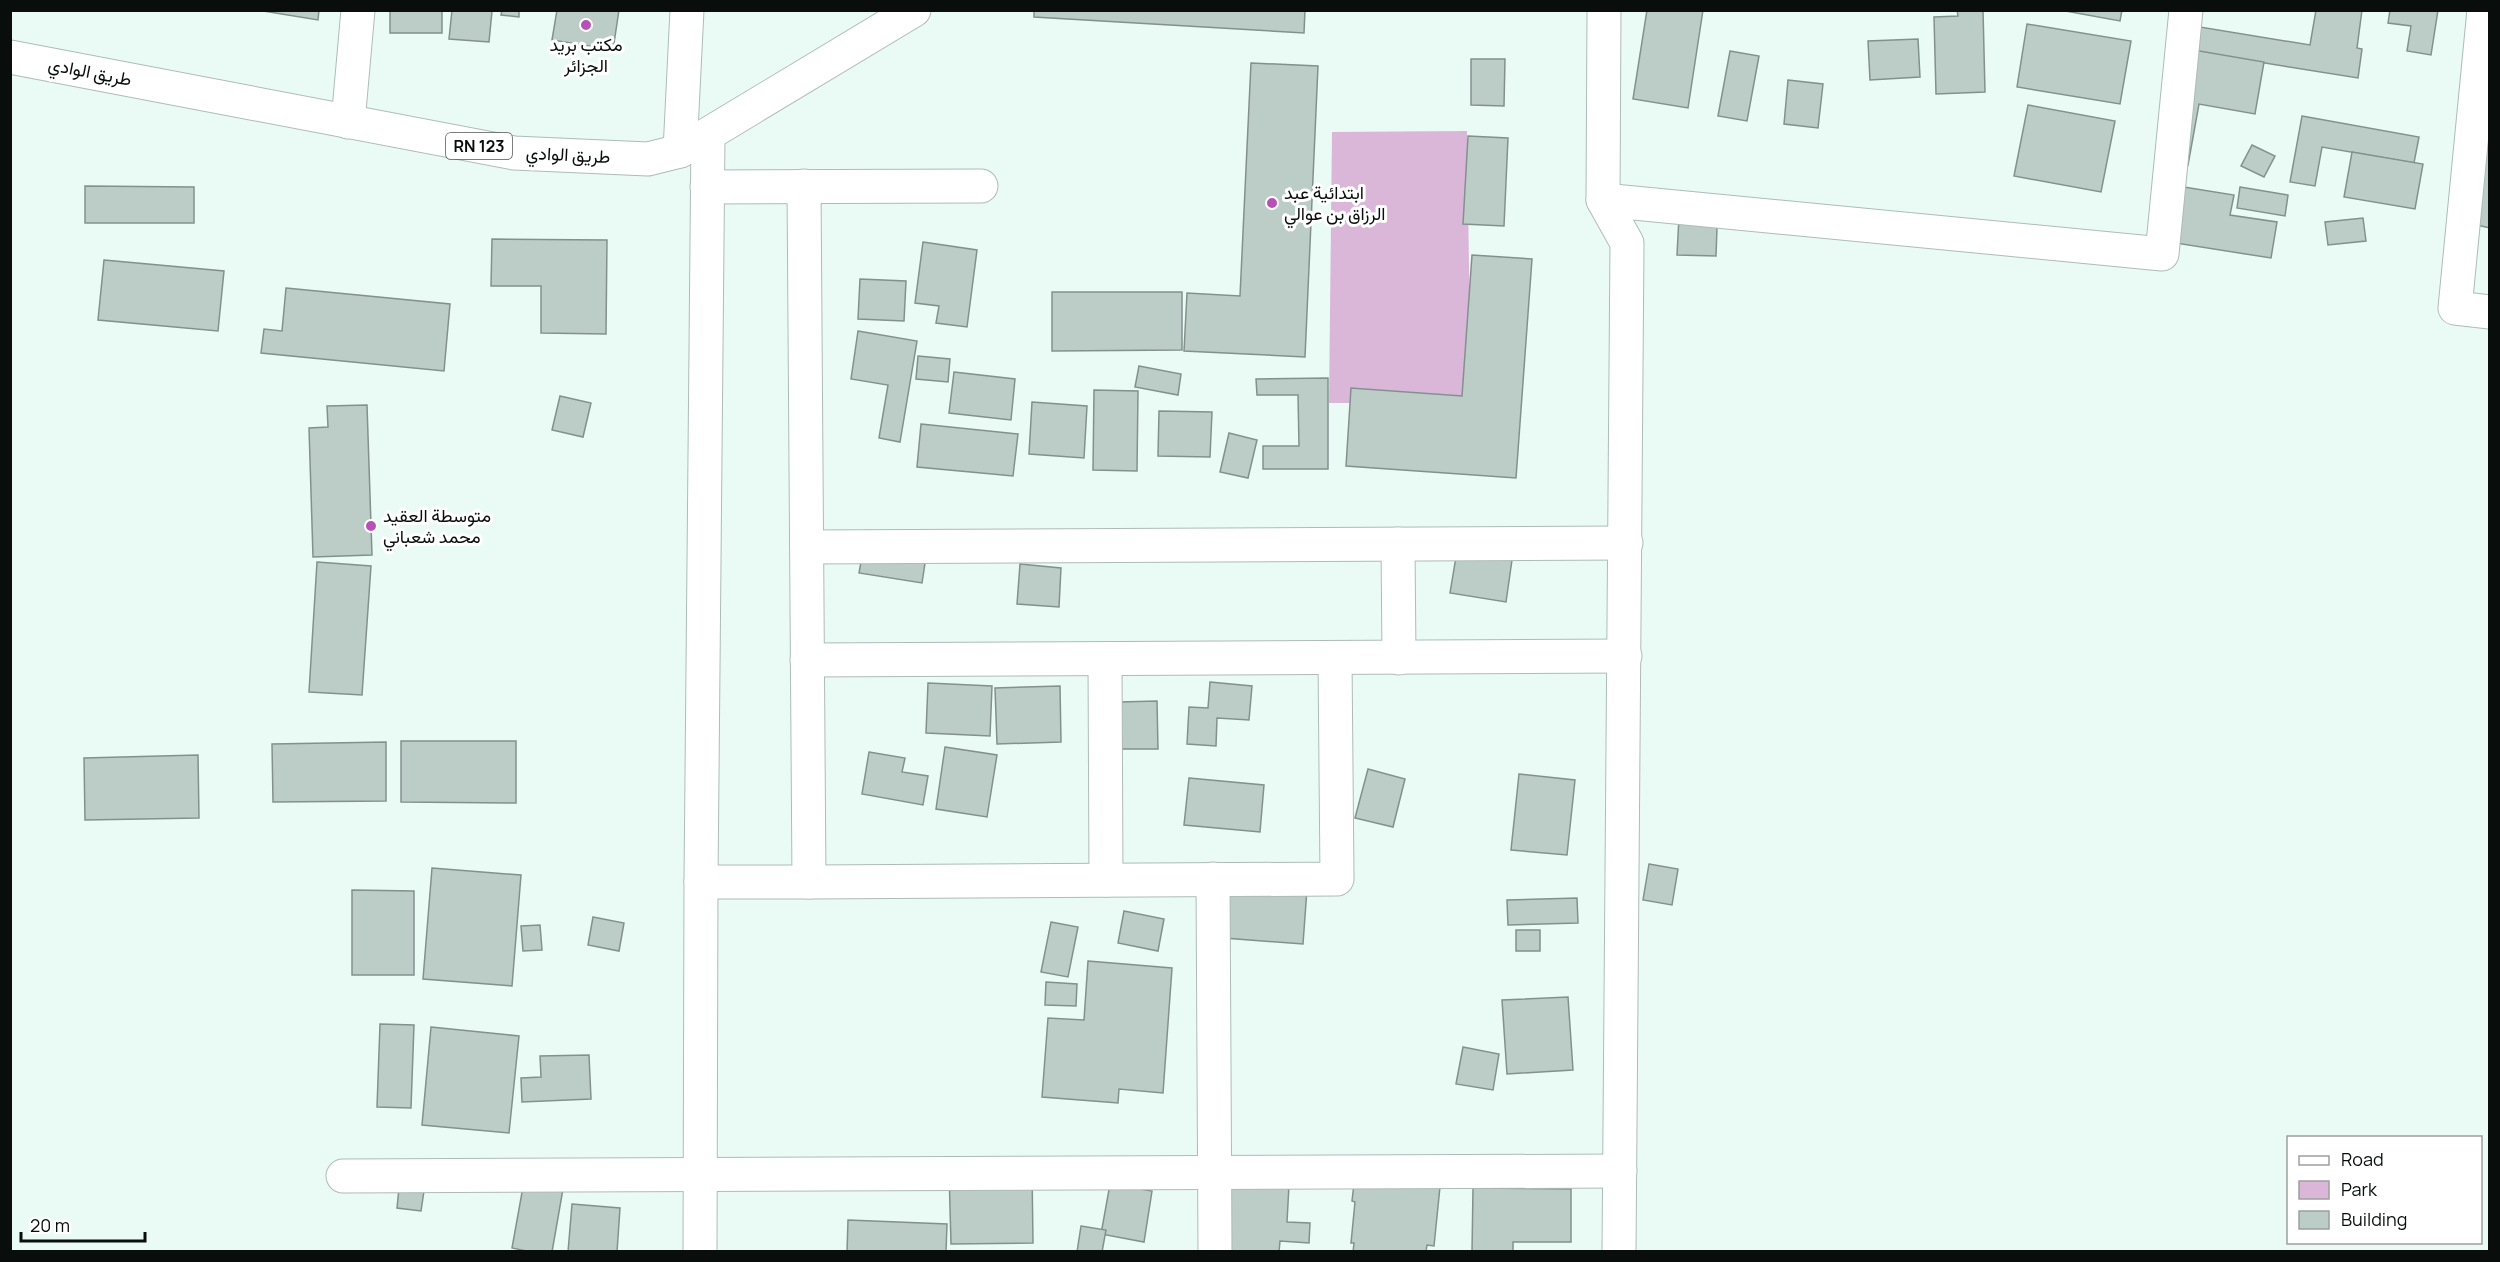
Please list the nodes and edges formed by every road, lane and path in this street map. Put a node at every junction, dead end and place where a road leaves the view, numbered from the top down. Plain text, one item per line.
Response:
1 (358, 10) edge
2 (687, 10) edge
3 (914, 10) edge
4 (1604, 10) edge
5 (2186, 10) edge
6 (2484, 10) edge
7 (10, 57) edge
8 (348, 122) junction
9 (708, 135) junction
10 (680, 151) junction
11 (804, 186) junction
12 (981, 186) dead end
13 (707, 187) junction
14 (1603, 200) junction
15 (2490, 312) edge
16 (1626, 543) junction
17 (1398, 544) junction
18 (807, 547) junction
19 (1625, 656) junction
20 (1335, 658) junction
21 (1399, 658) junction
22 (1105, 659) junction
23 (807, 660) junction
24 (1213, 879) junction
25 (1106, 880) junction
26 (701, 882) junction
27 (809, 882) junction
28 (1620, 1171) junction
29 (1214, 1172) junction
30 (700, 1175) junction
31 (343, 1176) dead end
32 (700, 1251) edge
33 (1215, 1251) edge
34 (1618, 1251) edge

1 - 8 street
2 - 10 street
3 - 9 street, طريق الوادي / RN 123
4 - 14 street
5 - 14 street
6 - 15 street
7 - 8 street, طريق الوادي / RN 123
8 - 10 street, طريق الوادي / RN 123
9 - 10 street, طريق الوادي / RN 123
9 - 13 street
11 - 12 street
11 - 13 street
11 - 18 street
13 - 26 street
14 - 16 street
16 - 17 street
16 - 19 street
17 - 18 street
17 - 21 street
18 - 23 street
19 - 21 street
19 - 28 street
20 - 21 street
20 - 22 street
20 - 24 street
22 - 23 street
22 - 25 street
23 - 27 street
24 - 25 street
24 - 29 street
25 - 27 street
26 - 27 street
26 - 30 street
28 - 29 street
28 - 34 street
29 - 30 street
29 - 33 street
30 - 31 street
30 - 32 street

